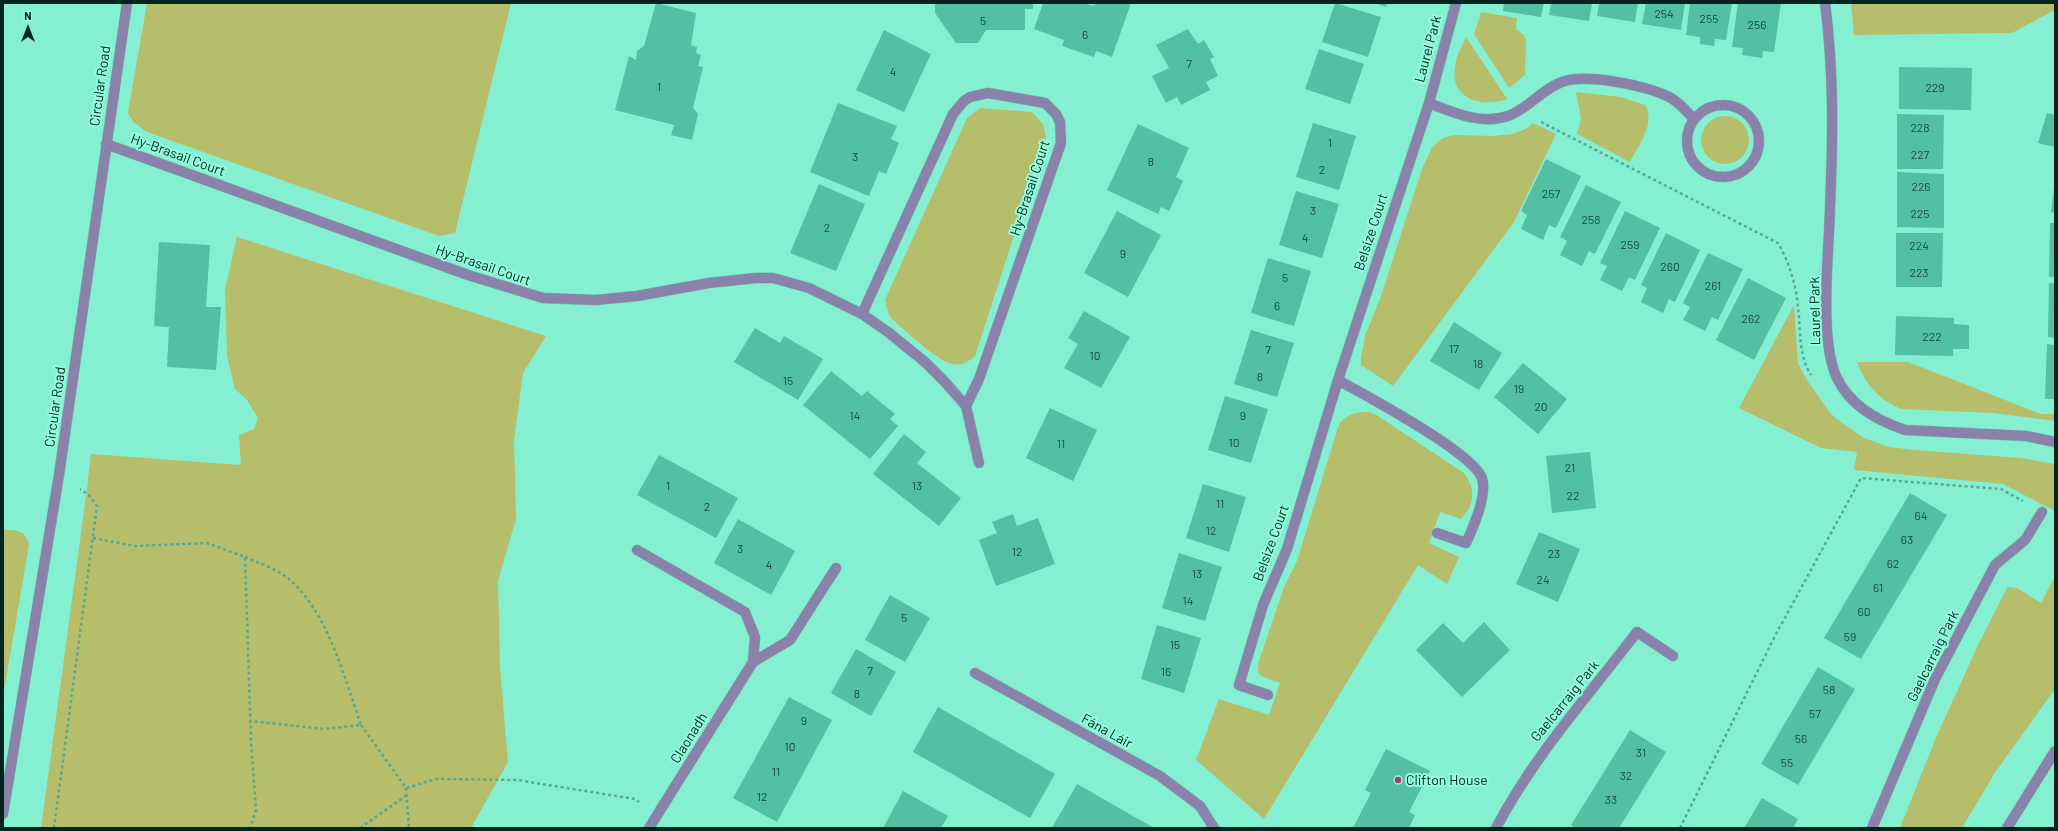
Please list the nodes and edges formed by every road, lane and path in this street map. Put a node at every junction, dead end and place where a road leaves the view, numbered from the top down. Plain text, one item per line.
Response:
1 (127, 3) edge
2 (1456, 3) edge
3 (1825, 3) edge
4 (1429, 103) junction
5 (1521, 110) junction
6 (1694, 119) junction
7 (106, 144) junction
8 (1409, 161) joint
9 (862, 314) junction
10 (1813, 379) dead end
11 (1338, 380) junction
12 (966, 406) junction
13 (2055, 442) edge
14 (978, 463) dead end
15 (60, 475) junction
16 (2042, 512) joint
17 (1437, 533) dead end
18 (93, 538) junction
19 (637, 550) dead end
20 (245, 557) junction
21 (836, 568) dead end
22 (1673, 656) dead end
23 (753, 662) junction
24 (975, 673) dead end
25 (1268, 695) dead end
26 (251, 722) junction
27 (361, 725) junction
28 (2055, 751) edge
29 (406, 788) junction
30 (407, 795) junction
31 (3, 814) edge
32 (657, 815) junction
33 (54, 828) edge
34 (250, 828) edge
35 (360, 828) edge
36 (409, 828) edge
37 (649, 828) edge
38 (1214, 828) edge
39 (1496, 828) edge
40 (1680, 828) edge
41 (1872, 828) edge
42 (2007, 828) edge

1 - 7 street, Circular Road
2 - 4 street, Laurel Park
3 - 13 street, Laurel Park
4 - 5 street, Laurel Park
4 - 8 street, Laurel Park
5 - 6 street, Laurel Park
5 - 10 path
6 - 6 street
7 - 9 street, Hy-Brasail Court
7 - 15 street, Circular Road
8 - 11 street, Belsize Court
9 - 12 street, Hy-Brasail Court
9 - 12 street, Hy-Brasail Court
11 - 17 street
11 - 25 street, Belsize Court
12 - 14 street
15 - 18 path
15 - 31 street, Circular Road
16 - 40 path
16 - 41 street, Gaelcarraig Park
18 - 20 path
18 - 33 path
19 - 23 street, Claonadh
20 - 26 path
20 - 27 path
21 - 23 street, Claonadh
22 - 39 street, Gaelcarraig Park
23 - 32 street, Claonadh
24 - 38 street, Fána Láir
26 - 27 path
26 - 34 path
27 - 29 path
28 - 42 street
29 - 30 path
29 - 32 path
30 - 35 path
30 - 36 path
32 - 37 street, Claonadh

